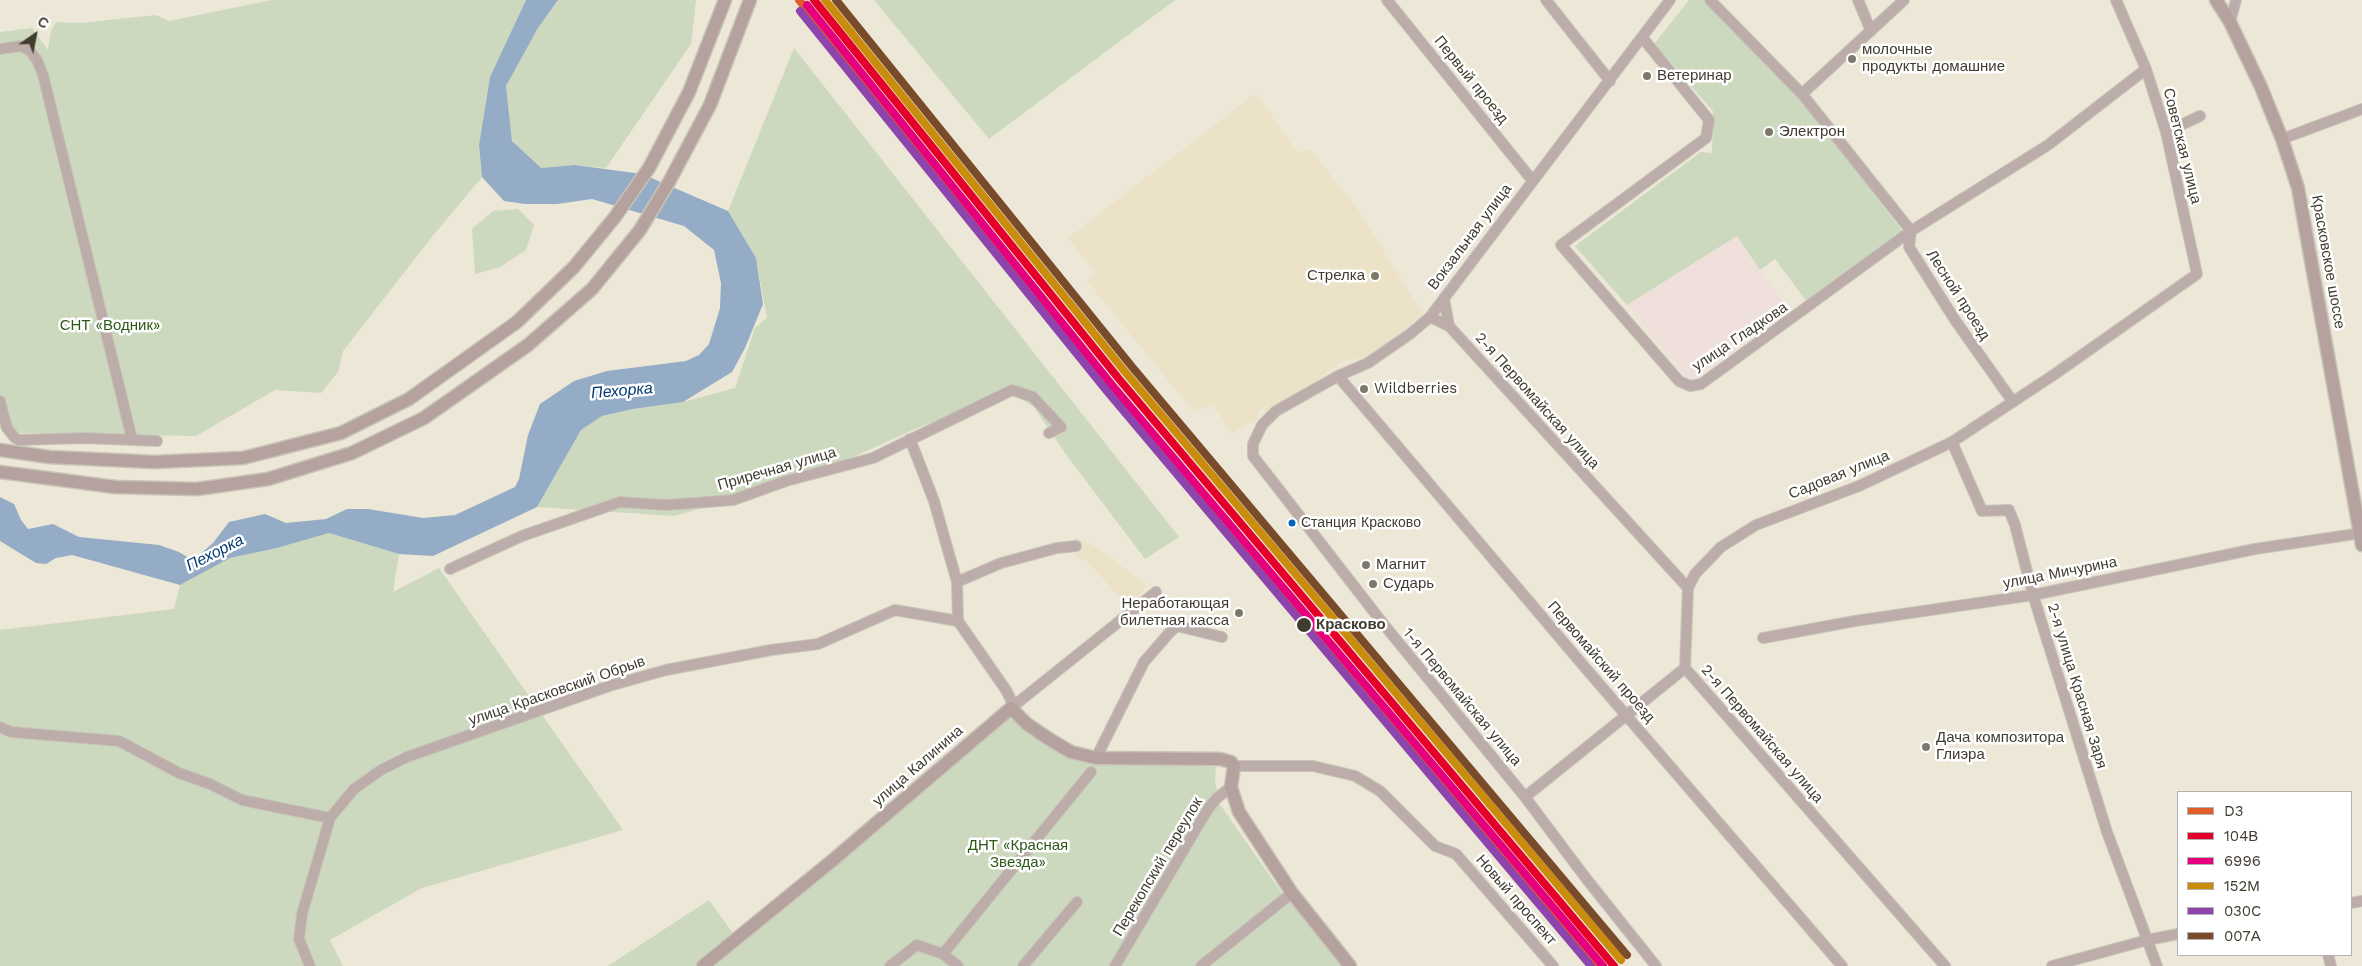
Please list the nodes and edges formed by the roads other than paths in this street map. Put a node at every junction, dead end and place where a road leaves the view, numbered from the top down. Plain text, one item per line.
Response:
1 (725, 0) edge
2 (750, 0) edge
3 (1386, 0) edge
4 (1546, 0) edge
5 (1670, 0) edge
6 (1710, 0) edge
7 (1858, 0) edge
8 (1904, 0) edge
9 (2116, 0) edge
10 (2216, 0) edge
11 (2236, 0) edge
12 (2230, 22) junction
13 (1871, 31) junction
14 (1642, 37) junction
15 (0, 50) edge
16 (2146, 69) junction
17 (1610, 81) junction
18 (1802, 94) junction
19 (2362, 109) edge
20 (2200, 116) dead end
21 (2166, 132) junction
22 (2282, 139) junction
23 (1532, 180) junction
24 (1911, 232) junction
25 (2197, 274) joint
26 (1444, 298) junction
27 (1430, 317) junction
28 (1449, 326) junction
29 (1338, 376) junction
30 (0, 401) edge
31 (2013, 402) junction
32 (1048, 433) dead end
33 (132, 439) junction
34 (910, 439) junction
35 (157, 441) dead end
36 (1952, 442) junction
37 (1253, 444) joint
38 (0, 450) edge
39 (0, 472) edge
40 (2361, 537) edge
41 (1076, 546) dead end
42 (450, 569) dead end
43 (957, 582) junction
44 (1688, 588) junction
45 (1156, 592) dead end
46 (2033, 596) junction
47 (958, 621) junction
48 (1222, 637) dead end
49 (1763, 638) dead end
50 (1685, 668) junction
51 (1011, 708) junction
52 (1626, 714) junction
53 (0, 727) edge
54 (1096, 758) junction
55 (1234, 766) junction
56 (1091, 772) dead end
57 (1231, 787) junction
58 (1525, 796) junction
59 (330, 818) junction
60 (1292, 893) junction
61 (1077, 902) dead end
62 (2177, 934) edge
63 (2147, 940) junction
64 (943, 954) junction
65 (310, 966) edge
66 (703, 966) edge
67 (890, 966) edge
68 (958, 966) edge
69 (1023, 966) edge
70 (1115, 966) edge
71 (1201, 966) edge
72 (1350, 966) edge
73 (1553, 966) edge
74 (1656, 966) edge
75 (1842, 966) edge
76 (1945, 966) edge
77 (2052, 966) edge
78 (2156, 966) edge

1 - 38 main road
2 - 39 main road
3 - 23 street, Первый проезд
4 - 17 street
5 - 14 street, Вокзальная улица
6 - 18 street, Лесной проезд
7 - 13 street
8 - 13 street
9 - 16 street, Советская улица
10 - 12 main road, Красковское шоссе
11 - 12 street
12 - 22 main road, Красковское шоссе
13 - 18 street
14 - 17 street, Вокзальная улица
14 - 24 street, улица Гладкова
15 - 33 street
16 - 21 street, Советская улица
16 - 24 street, улица Гладкова
17 - 23 street, Вокзальная улица
18 - 24 street, Лесной проезд
19 - 22 street
20 - 21 street
21 - 25 street, Советская улица
22 - 40 main road, Красковское шоссе
23 - 26 street, Вокзальная улица
24 - 31 street, Лесной проезд
25 - 31 street, Садовая улица
26 - 27 street, Вокзальная улица
26 - 28 street
27 - 28 street, 2-я Первомайская улица
27 - 29 street, Вокзальная улица
28 - 44 street, 2-я Первомайская улица
29 - 37 street, Вокзальная улица
29 - 52 street, Первомайский проезд
30 - 33 street
31 - 36 street, Садовая улица
32 - 34 street, Приречная улица
33 - 35 street
34 - 42 street, Приречная улица
34 - 43 street
36 - 44 street, Садовая улица
36 - 46 street, 2-я улица Красная Заря
37 - 58 street, 1-я Первомайская улица
40 - 46 street, улица Мичурина
41 - 43 street
43 - 47 street
44 - 50 street, 2-я Первомайская улица
45 - 51 street, улица Калинина
46 - 49 street, улица Мичурина
46 - 63 street, 2-я улица Красная Заря
47 - 51 street
47 - 59 street, улица Красковский Обрыв
48 - 54 street
50 - 52 street
50 - 76 street, 2-я Первомайская улица
51 - 54 main road
51 - 66 main road, улица Калинина
52 - 58 street
52 - 75 street, Первомайский проезд
53 - 59 street
54 - 55 main road
55 - 57 main road
55 - 73 street, Новый проспект
56 - 64 street
57 - 60 main road
57 - 70 street, Перекопский переулок
58 - 74 street, 1-я Первомайская улица
59 - 65 street, улица Красковский Обрыв
60 - 71 street
60 - 72 main road
61 - 69 street
62 - 63 street
63 - 77 street
63 - 78 street, 2-я улица Красная Заря
64 - 67 street
64 - 68 street

